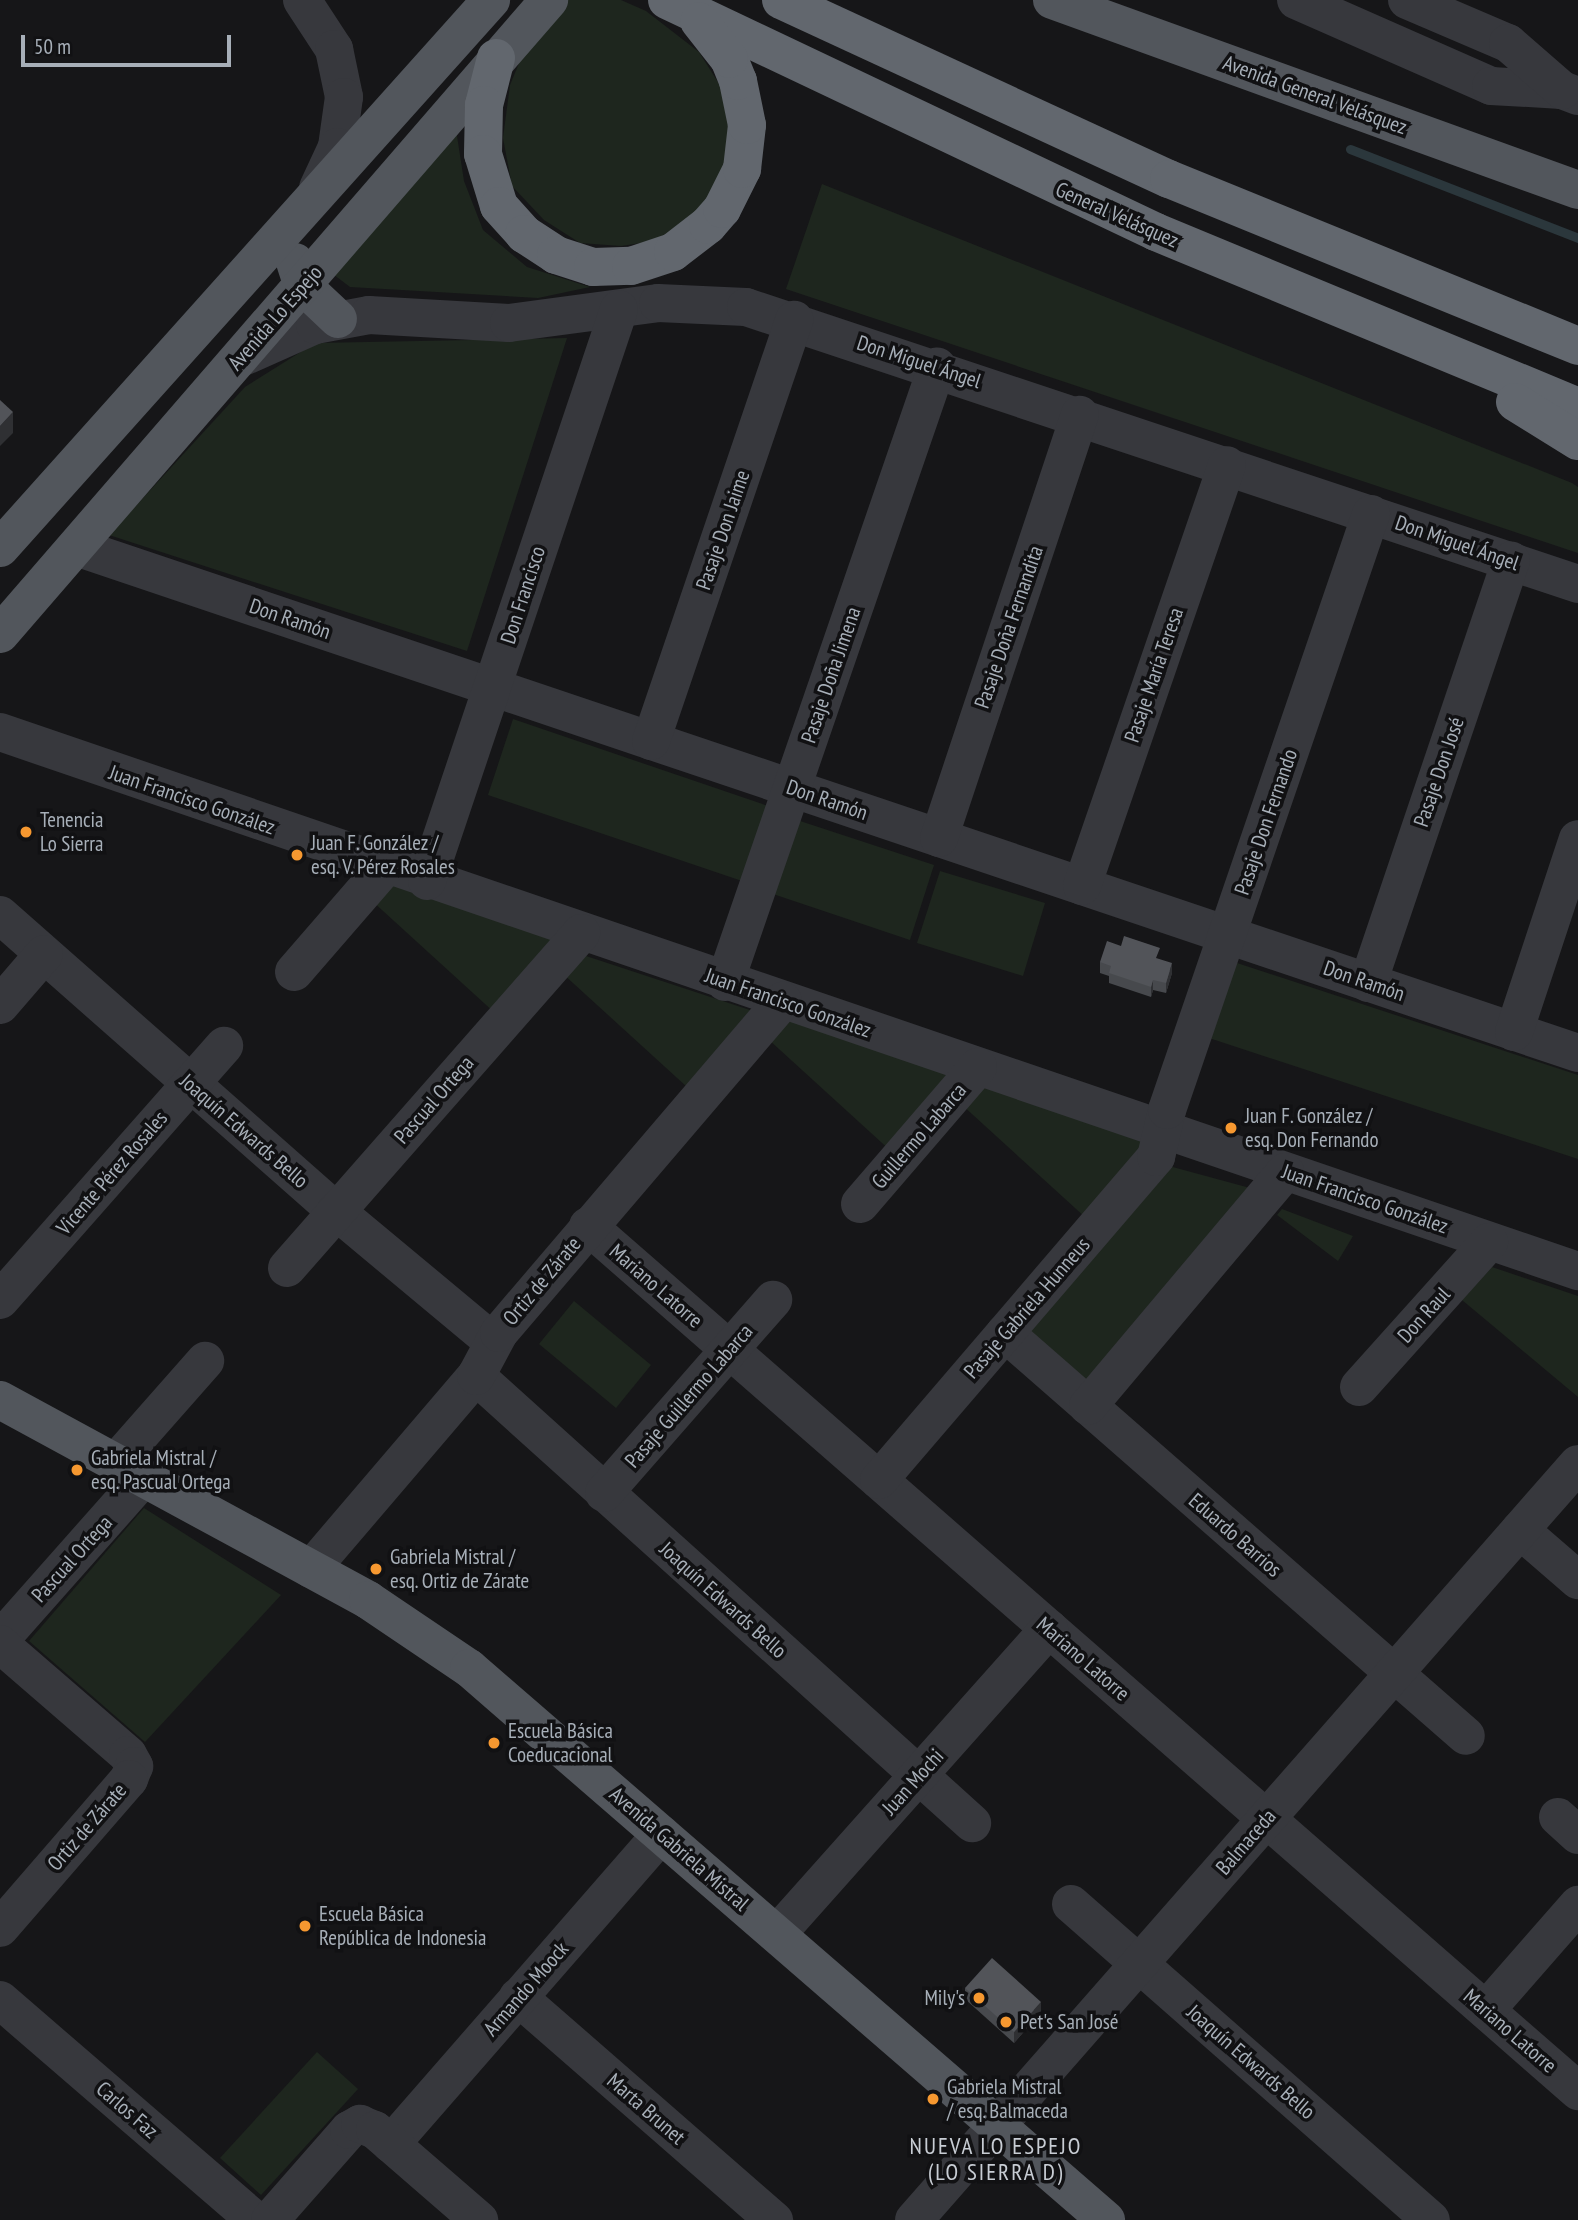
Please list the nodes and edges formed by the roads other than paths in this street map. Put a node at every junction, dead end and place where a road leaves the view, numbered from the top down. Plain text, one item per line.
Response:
1 (302, 0) edge
2 (491, 0) edge
3 (549, 0) edge
4 (781, 0) edge
5 (1052, 0) edge
6 (1296, 0) edge
7 (1407, 0) edge
8 (674, 3) edge
9 (496, 58) junction
10 (1570, 93) edge
11 (380, 121) junction
12 (318, 189) junction
13 (1578, 190) edge
14 (303, 286) junction
15 (1322, 304) junction
16 (619, 309) junction
17 (338, 319) junction
18 (794, 320) junction
19 (1578, 346) edge
20 (243, 356) junction
21 (937, 368) junction
22 (151, 377) junction
23 (1578, 407) edge
24 (193, 412) junction
25 (1080, 415) junction
26 (1578, 441) edge
27 (1227, 465) junction
28 (1371, 514) junction
29 (76, 547) junction
30 (0, 548) edge
31 (1511, 561) junction
32 (1578, 584) edge
33 (0, 634) edge
34 (492, 687) junction
35 (0, 732) edge
36 (652, 741) junction
37 (792, 788) junction
38 (939, 838) junction
39 (1578, 839) edge
40 (385, 867) junction
41 (427, 881) junction
42 (1082, 886) junction
43 (0, 915) edge
44 (581, 933) junction
45 (1227, 935) junction
46 (44, 954) junction
47 (294, 972) dead end
48 (725, 982) junction
49 (1368, 982) junction
50 (783, 1001) junction
51 (0, 1005) edge
52 (1514, 1032) junction
53 (224, 1046) dead end
54 (1578, 1053) edge
55 (978, 1068) junction
56 (190, 1084) junction
57 (1164, 1130) junction
58 (1285, 1171) junction
59 (860, 1204) dead end
60 (336, 1211) junction
61 (588, 1226) junction
62 (1489, 1242) junction
63 (287, 1268) dead end
64 (1578, 1271) edge
65 (0, 1300) edge
66 (773, 1300) dead end
67 (1005, 1334) junction
68 (493, 1342) junction
69 (729, 1350) junction
70 (205, 1361) dead end
71 (477, 1376) junction
72 (1359, 1387) dead end
73 (0, 1400) edge
74 (1088, 1406) junction
75 (1578, 1464) edge
76 (130, 1470) junction
77 (879, 1480) junction
78 (604, 1493) junction
79 (1520, 1530) junction
80 (312, 1569) junction
81 (1578, 1580) edge
82 (1049, 1629) junction
83 (0, 1642) edge
84 (1394, 1674) junction
85 (1466, 1736) dead end
86 (919, 1775) junction
87 (1266, 1819) junction
88 (972, 1822) dead end
89 (661, 1834) junction
90 (1071, 1904) dead end
91 (1578, 1905) edge
92 (0, 1928) edge
93 (777, 1934) junction
94 (1139, 1964) junction
95 (519, 1997) junction
96 (0, 2000) edge
97 (1486, 2010) junction
98 (1578, 2091) edge
99 (997, 2126) junction
100 (375, 2134) junction
101 (255, 2220) edge
102 (270, 2220) edge
103 (479, 2220) edge
104 (774, 2220) edge
105 (914, 2220) edge
106 (1106, 2220) edge
107 (1431, 2220) edge

1 - 12 street
2 - 11 main road
3 - 9 main road, Avenida Lo Espejo
4 - 19 highway
5 - 13 main road, Avenida General Velásquez
6 - 10 street
7 - 10 street
8 - 9 highway
8 - 15 highway, General Velásquez
9 - 14 main road, Avenida Lo Espejo
11 - 12 main road
11 - 14 main road
12 - 22 main road
14 - 17 main road
14 - 20 main road, Avenida Lo Espejo
15 - 23 highway, General Velásquez
15 - 26 highway
16 - 17 street, Don Miguel Ángel
16 - 18 street, Don Miguel Ángel
16 - 34 street, Don Francisco
17 - 20 street, Don Miguel Ángel
18 - 21 street, Don Miguel Ángel
18 - 36 street, Pasaje Don Jaime
20 - 24 main road, Avenida Lo Espejo
21 - 25 street, Don Miguel Ángel
21 - 37 street, Pasaje Doña Jimena
22 - 24 main road
22 - 30 main road
24 - 29 main road, Avenida Lo Espejo
25 - 27 street, Don Miguel Ángel
25 - 38 street, Pasaje Doña Fernandita
27 - 28 street, Don Miguel Ángel
27 - 42 street, Pasaje María Teresa
28 - 31 street, Don Miguel Ángel
28 - 45 street, Pasaje Don Fernando
29 - 33 main road, Avenida Lo Espejo
29 - 34 street, Don Ramón
31 - 32 street, Don Miguel Ángel
31 - 49 street, Pasaje Don José
34 - 36 street, Don Ramón
34 - 41 street, Don Francisco
35 - 40 street, Juan Francisco González
36 - 37 street, Don Ramón
37 - 38 street, Don Ramón
37 - 48 street, Pasaje Doña Jimena
38 - 42 street, Don Ramón
39 - 52 street
40 - 41 street, Juan Francisco González
40 - 47 street
41 - 44 street, Juan Francisco González
42 - 45 street, Don Ramón
43 - 46 street, Joaquín Edwards Bello
44 - 48 street, Juan Francisco González
44 - 60 street, Pascual Ortega
45 - 49 street, Don Ramón
45 - 57 street, Pasaje Don Fernando
46 - 51 street
46 - 56 street, Joaquín Edwards Bello
48 - 50 street, Juan Francisco González
49 - 52 street, Don Ramón
50 - 55 street, Juan Francisco González
50 - 61 street, Ortiz de Zárate
52 - 54 street, Don Ramón
53 - 56 street, Vicente Pérez Rosales
55 - 57 street, Juan Francisco González
55 - 59 street, Guillermo Labarca
56 - 60 street, Joaquín Edwards Bello
56 - 65 street, Vicente Pérez Rosales
57 - 58 street, Juan Francisco González
57 - 67 street, Pasaje Gabriela Hunneus
58 - 62 street, Juan Francisco González
58 - 74 street
60 - 63 street, Pascual Ortega
60 - 68 street, Joaquín Edwards Bello
61 - 68 street, Ortiz de Zárate
61 - 69 street, Mariano Latorre
62 - 64 street, Juan Francisco González
62 - 72 street, Don Raul
66 - 69 street, Pasaje Guillermo Labarca
67 - 74 street, Eduardo Barrios
67 - 77 street, Pasaje Gabriela Hunneus
68 - 71 street, Ortiz de Zárate
69 - 77 street, Mariano Latorre
69 - 78 street, Pasaje Guillermo Labarca
70 - 76 street, Pascual Ortega
71 - 78 street, Joaquín Edwards Bello
71 - 80 street, Ortiz de Zárate
73 - 76 main road, Avenida Gabriela Mistral
74 - 84 street, Eduardo Barrios
75 - 79 street, Balmaceda
76 - 80 main road, Avenida Gabriela Mistral
76 - 83 street, Pascual Ortega
77 - 82 street, Mariano Latorre
78 - 86 street, Joaquín Edwards Bello
79 - 81 street
79 - 84 street, Balmaceda
80 - 89 main road, Avenida Gabriela Mistral
82 - 86 street, Juan Mochi
82 - 87 street, Mariano Latorre
83 - 92 street, Ortiz de Zárate
84 - 85 street, Eduardo Barrios
84 - 87 street, Balmaceda
86 - 88 street, Joaquín Edwards Bello
86 - 93 street, Juan Mochi
87 - 94 street, Balmaceda
87 - 97 street, Mariano Latorre
89 - 93 main road, Avenida Gabriela Mistral
89 - 95 street, Armando Moock
90 - 94 street, Joaquín Edwards Bello
91 - 97 street
93 - 99 main road, Avenida Gabriela Mistral
94 - 99 street, Balmaceda
94 - 107 street, Joaquín Edwards Bello
95 - 100 street, Armando Moock
95 - 104 street, Marta Brunet
96 - 101 street, Carlos Faz
97 - 98 street, Mariano Latorre
99 - 105 street, Balmaceda
99 - 106 main road, Avenida Gabriela Mistral
100 - 102 street, Armando Moock
100 - 103 street

